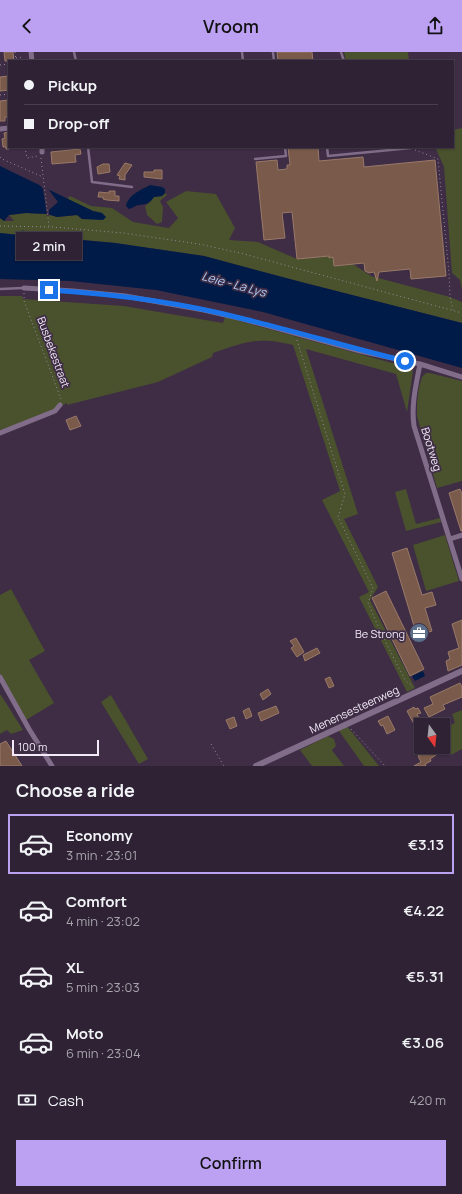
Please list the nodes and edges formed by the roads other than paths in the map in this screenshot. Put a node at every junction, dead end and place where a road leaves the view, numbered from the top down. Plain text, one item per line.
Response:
1 (88, 148) edge
2 (285, 148) edge
3 (327, 148) edge
4 (411, 148) road end
5 (256, 159) dead end
6 (132, 188) dead end
7 (24, 288) joint
8 (0, 289) edge
9 (420, 364) junction
10 (462, 377) edge
11 (60, 405) road end
12 (0, 433) edge
13 (462, 535) edge
14 (450, 539) junction
15 (462, 579) edge
16 (462, 671) edge
17 (0, 677) edge
18 (52, 766) edge
19 (256, 766) edge

1 - 6 lane
2 - 5 lane
3 - 4 lane
7 - 8 lane
7 - 9 street
9 - 10 street
9 - 14 street, Bootweg
11 - 12 street, Busbekestraat
13 - 14 street
14 - 15 street, Bootweg
16 - 19 street, Menensesteenweg
17 - 18 street

